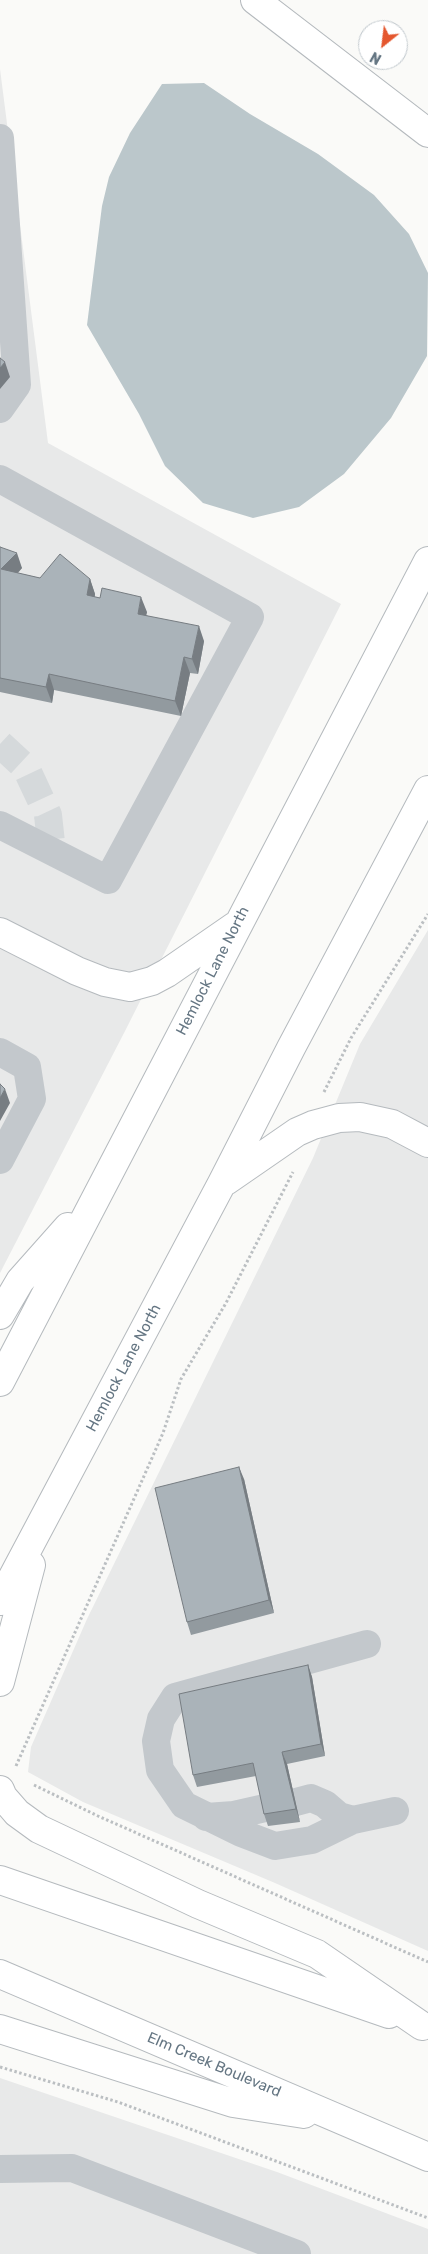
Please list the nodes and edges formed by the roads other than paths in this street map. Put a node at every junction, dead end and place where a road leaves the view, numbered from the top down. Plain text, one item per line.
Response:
1 (255, 0) edge
2 (428, 134) edge
3 (0, 138) edge
4 (0, 409) edge
5 (0, 479) edge
6 (428, 561) edge
7 (428, 790) edge
8 (0, 825) edge
9 (236, 926) junction
10 (0, 932) edge
11 (0, 1052) edge
12 (428, 1143) edge
13 (0, 1160) edge
14 (222, 1183) junction
15 (95, 1196) junction
16 (0, 1315) edge
17 (0, 1382) edge
18 (44, 1518) junction
19 (0, 1601) edge
20 (367, 1644) dead end
21 (0, 1682) edge
22 (7, 1782) edge
23 (296, 1802) edge
24 (265, 1808) edge
25 (395, 1811) dead end
26 (206, 1817) junction
27 (353, 1820) junction
28 (0, 1880) edge
29 (0, 1974) edge
30 (425, 2027) edge
31 (0, 2029) edge
32 (345, 2121) junction
33 (428, 2157) edge
34 (0, 2170) edge
35 (297, 2254) edge

1 - 2 main road
3 - 4 lane
5 - 8 lane
6 - 9 main road, Hemlock Lane North
7 - 14 main road, Hemlock Lane North
9 - 10 main road
9 - 15 main road, Hemlock Lane North
11 - 13 lane
12 - 14 main road
14 - 18 main road, Hemlock Lane North
15 - 16 main road
15 - 17 main road, Hemlock Lane North
18 - 19 main road, Hemlock Lane North
18 - 21 main road
20 - 26 lane
22 - 30 main road
23 - 27 lane
24 - 26 lane
25 - 27 lane
26 - 27 lane
28 - 30 main road
29 - 32 main road, Elm Creek Boulevard
31 - 32 main road
32 - 33 main road, Elm Creek Boulevard
34 - 35 lane

